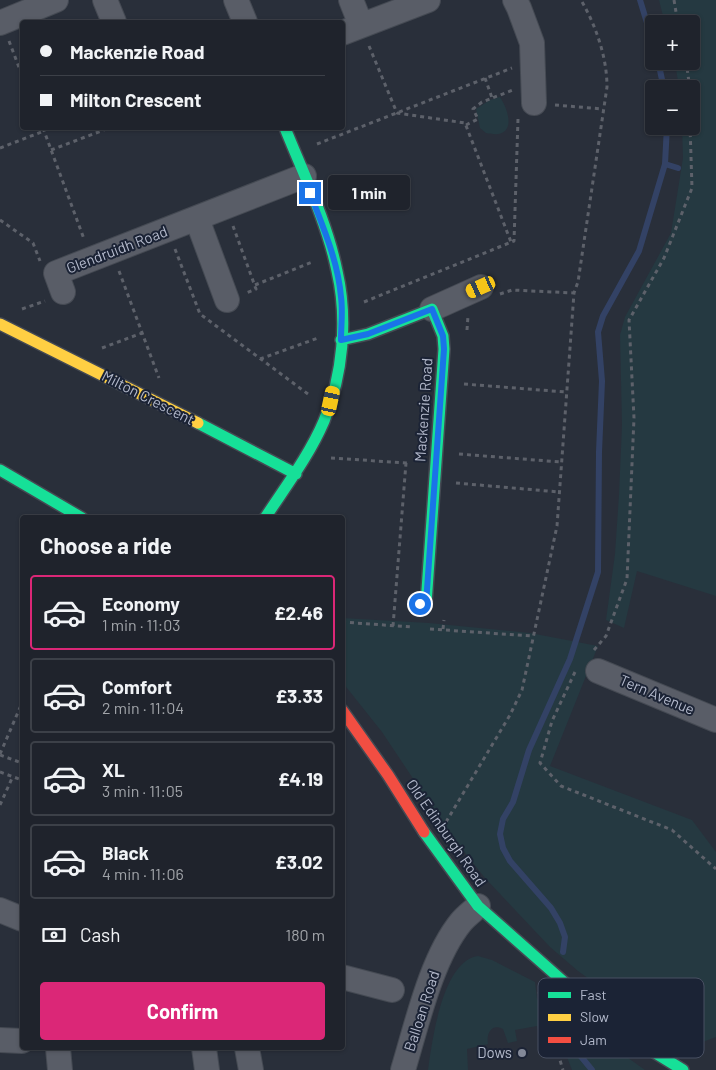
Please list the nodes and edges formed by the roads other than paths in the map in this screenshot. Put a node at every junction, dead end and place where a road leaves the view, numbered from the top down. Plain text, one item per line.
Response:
1 (105, 0) edge
2 (236, 0) edge
3 (351, 0) edge
4 (428, 0) edge
5 (515, 0) edge
6 (52, 1) edge
7 (113, 20) edge
8 (244, 20) edge
9 (1, 22) edge
10 (352, 29) edge
11 (526, 103) road end
12 (286, 130) edge
13 (304, 176) junction
14 (196, 219) junction
15 (58, 295) road end
16 (482, 297) road end
17 (227, 300) dead end
18 (432, 309) junction
19 (0, 324) edge
20 (341, 340) junction
21 (0, 470) edge
22 (296, 474) junction
23 (77, 515) edge
24 (267, 515) edge
25 (420, 604) dead end
26 (588, 664) road end
27 (345, 714) edge
28 (716, 720) edge
29 (478, 906) junction
30 (0, 910) edge
31 (20, 918) edge
32 (345, 977) edge
33 (559, 978) edge
34 (392, 990) dead end
35 (0, 1040) edge
36 (20, 1041) edge
37 (58, 1050) edge
38 (204, 1050) edge
39 (247, 1050) edge
40 (664, 1058) edge
41 (60, 1070) edge
42 (207, 1070) edge
43 (251, 1070) edge
44 (403, 1070) edge
45 (683, 1070) edge

1 - 7 street
2 - 8 street
3 - 10 street
4 - 10 street
5 - 11 street
6 - 9 street
12 - 13 street
13 - 14 street, Glendruidh Road
13 - 20 street
14 - 15 street, Glendruidh Road
14 - 17 street
16 - 18 street
18 - 20 street
18 - 25 street, Mackenzie Road
19 - 22 street, Milton Crescent
20 - 22 street
21 - 23 street
22 - 24 street
26 - 28 street, Tern Avenue
27 - 29 street, Old Edinburgh Road
29 - 33 street, Old Edinburgh Road
29 - 44 street, Balloan Road
30 - 31 street
32 - 34 street
35 - 36 street
37 - 41 street
38 - 42 street
39 - 43 street
40 - 45 street, Old Edinburgh Road

